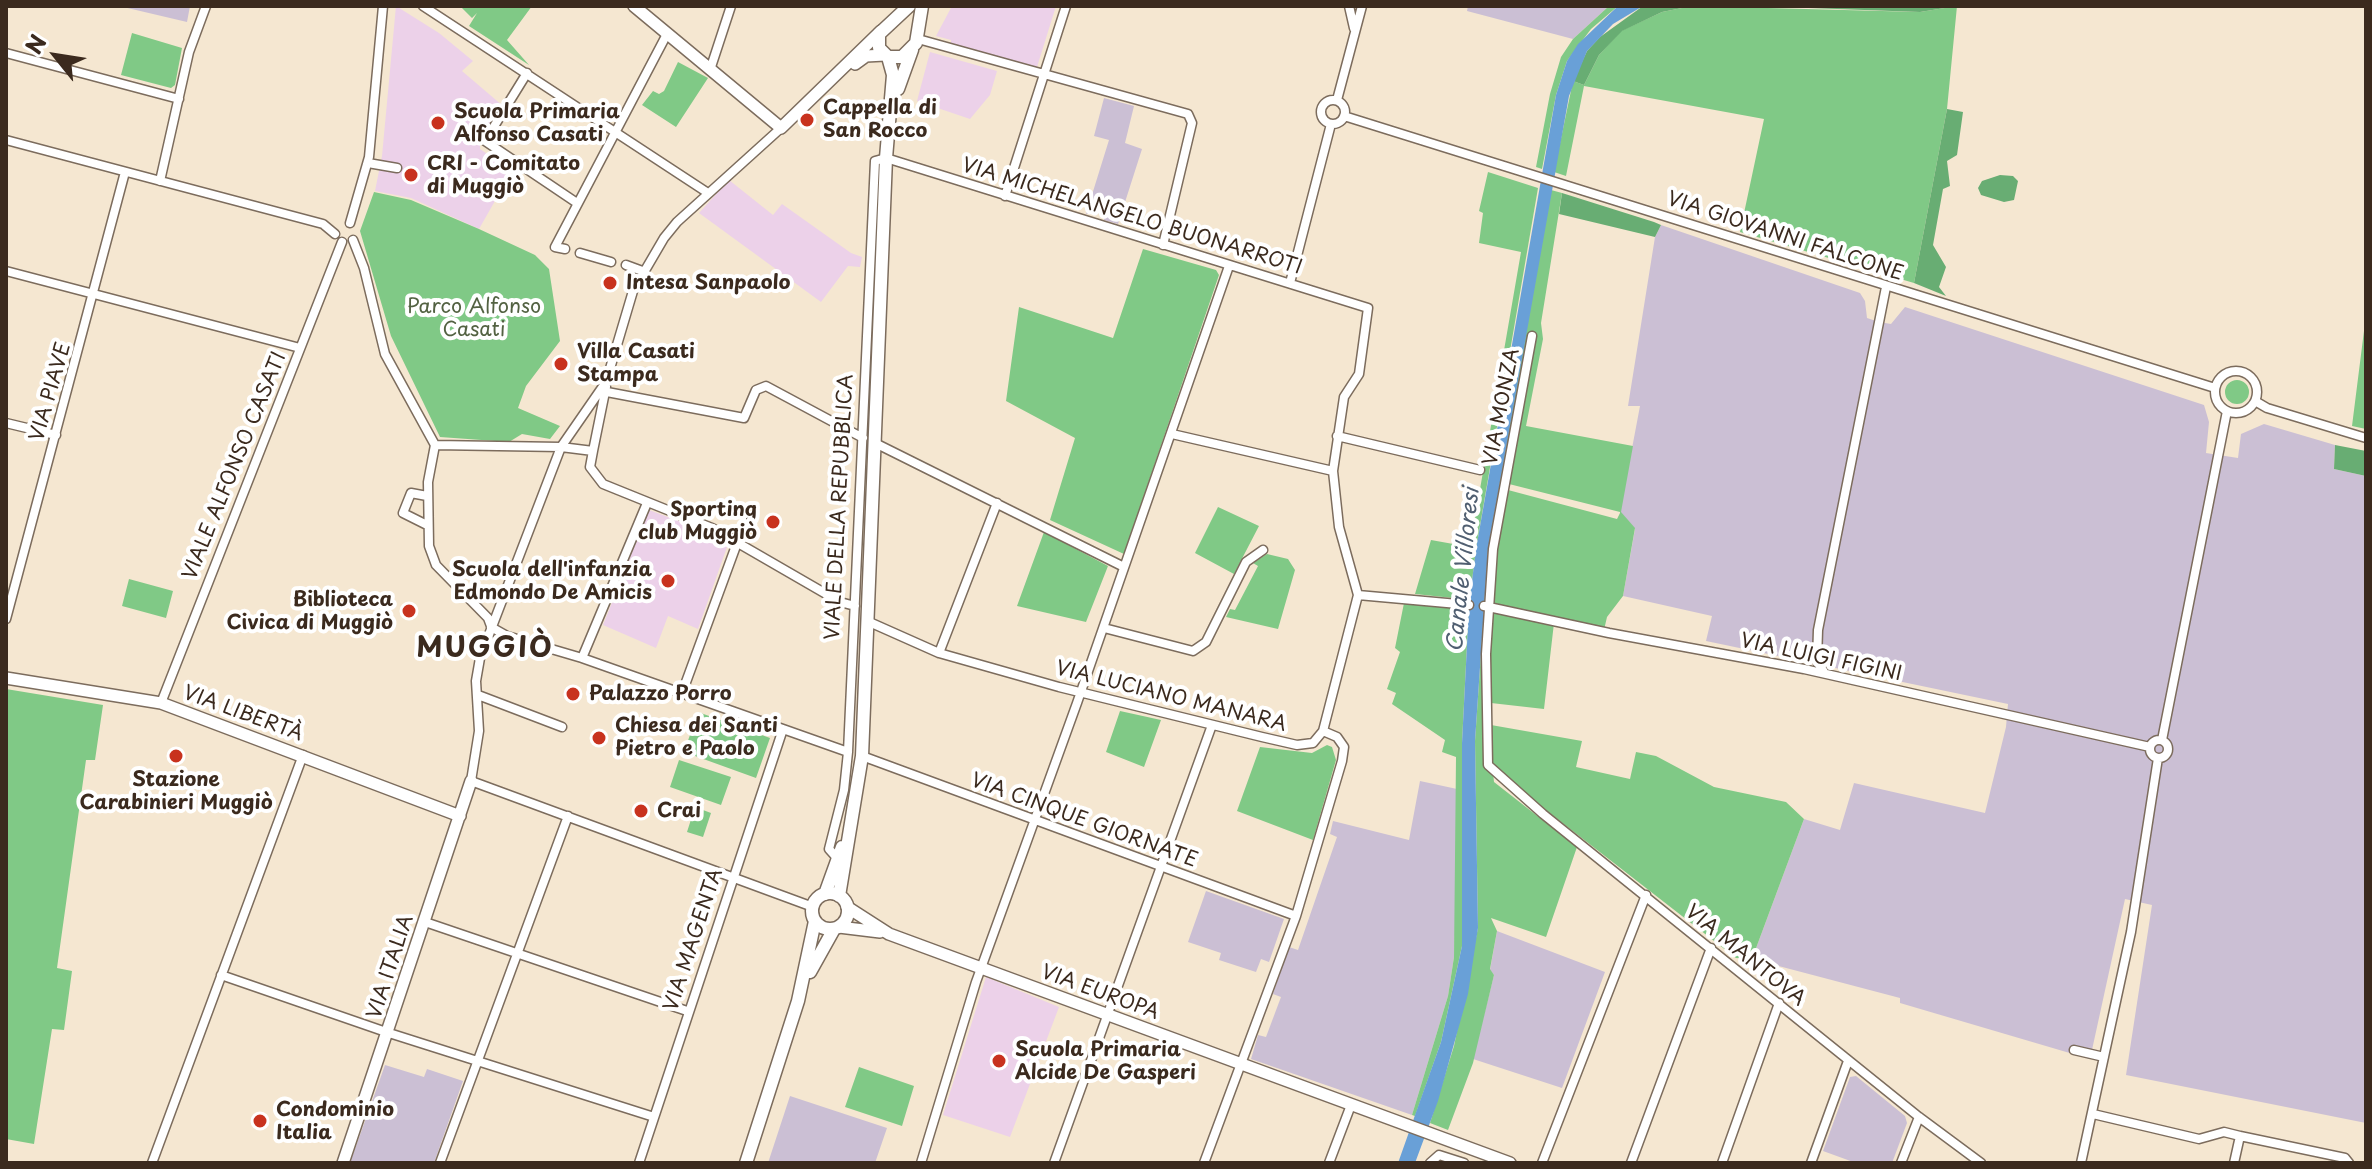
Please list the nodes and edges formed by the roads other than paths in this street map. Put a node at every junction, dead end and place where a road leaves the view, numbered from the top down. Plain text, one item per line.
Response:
1 (206, 6) edge
2 (383, 6) edge
3 (423, 6) edge
4 (634, 6) edge
5 (731, 6) edge
6 (922, 6) edge
7 (1066, 6) edge
8 (1349, 6) edge
9 (1362, 6) edge
10 (904, 11) edge
11 (917, 25) junction
12 (881, 31) junction
13 (1355, 33) junction
14 (667, 34) junction
15 (915, 43) junction
16 (6, 53) edge
17 (886, 56) junction
18 (710, 70) junction
19 (527, 73) junction
20 (1044, 75) junction
21 (838, 76) junction
22 (179, 99) junction
23 (1337, 100) junction
24 (891, 111) junction
25 (1344, 116) junction
26 (1331, 124) junction
27 (781, 128) junction
28 (616, 132) junction
29 (6, 140) edge
30 (886, 158) junction
31 (368, 163) junction
32 (397, 168) dead end
33 (125, 172) junction
34 (160, 181) junction
35 (706, 195) junction
36 (1005, 196) junction
37 (577, 203) junction
38 (350, 223) junction
39 (335, 234) junction
40 (353, 240) junction
41 (342, 242) junction
42 (1163, 245) junction
43 (565, 249) dead end
44 (580, 253) dead end
45 (611, 262) dead end
46 (626, 265) dead end
47 (1229, 266) junction
48 (6, 271) edge
49 (645, 272) junction
50 (1290, 283) junction
51 (1886, 287) junction
52 (95, 294) junction
53 (1532, 336) dead end
54 (300, 348) junction
55 (606, 387) junction
56 (2215, 388) junction
57 (2255, 401) junction
58 (2227, 411) junction
59 (6, 423) edge
60 (1172, 434) junction
61 (56, 435) junction
62 (1337, 436) junction
63 (2366, 438) edge
64 (869, 440) junction
65 (435, 445) junction
66 (561, 447) junction
67 (593, 451) junction
68 (1480, 470) dead end
69 (1333, 471) junction
70 (427, 496) junction
71 (647, 503) junction
72 (997, 503) junction
73 (427, 525) junction
74 (737, 543) junction
75 (1263, 550) dead end
76 (6, 567) edge
77 (1124, 567) junction
78 (18, 570) junction
79 (1358, 595) junction
80 (1469, 605) dead end
81 (855, 606) junction
82 (1487, 606) junction
83 (6, 619) edge
84 (867, 621) junction
85 (491, 627) junction
86 (1104, 628) junction
87 (939, 653) junction
88 (582, 658) junction
89 (1826, 674) junction
90 (6, 678) edge
91 (1081, 692) junction
92 (682, 693) junction
93 (478, 695) junction
94 (161, 703) junction
95 (1212, 725) junction
96 (562, 727) dead end
97 (783, 729) junction
98 (1323, 731) junction
99 (2162, 740) junction
100 (2150, 747) junction
101 (848, 752) junction
102 (303, 755) junction
103 (862, 756) junction
104 (2158, 758) junction
105 (1492, 770) joint
106 (471, 781) junction
107 (855, 798) junction
108 (460, 816) junction
109 (568, 816) junction
110 (1035, 821) junction
111 (838, 859) junction
112 (1160, 866) junction
113 (731, 877) junction
114 (825, 894) junction
115 (1646, 895) junction
116 (839, 896) junction
117 (813, 907) junction
118 (847, 907) junction
119 (1296, 916) junction
120 (815, 921) junction
121 (425, 922) junction
122 (836, 928) junction
123 (889, 934) junction
124 (1711, 948) junction
125 (518, 953) junction
126 (981, 968) junction
127 (221, 975) junction
128 (798, 1001) junction
129 (1779, 1003) junction
130 (687, 1011) junction
131 (1107, 1015) junction
132 (389, 1033) junction
133 (2074, 1050) dead end
134 (2104, 1057) junction
135 (478, 1061) junction
136 (1848, 1061) junction
137 (1239, 1064) junction
138 (1351, 1105) junction
139 (2093, 1114) junction
140 (654, 1117) junction
141 (1919, 1117) junction
142 (2240, 1136) junction
143 (152, 1163) edge
144 (343, 1163) edge
145 (440, 1163) edge
146 (639, 1163) edge
147 (746, 1163) edge
148 (921, 1163) edge
149 (1054, 1163) edge
150 (1204, 1163) edge
151 (1329, 1163) edge
152 (1430, 1163) edge
153 (1464, 1163) edge
154 (1510, 1163) edge
155 (1542, 1163) edge
156 (1631, 1163) edge
157 (1722, 1163) edge
158 (1811, 1163) edge
159 (1901, 1163) edge
160 (1981, 1163) edge
161 (2081, 1163) edge
162 (2234, 1163) edge
163 (2349, 1163) edge

1 - 22 street
2 - 31 street
3 - 19 street
4 - 14 street
5 - 18 street
6 - 11 main road
7 - 20 street
8 - 13 street
9 - 13 street
10 - 11 main road
10 - 12 main road
11 - 15 main road
12 - 17 main road
12 - 21 street
13 - 23 street
14 - 18 street
14 - 28 street
15 - 17 main road
15 - 20 street
15 - 24 main road, VIALE DELLA REPUBBLICA
16 - 22 street
17 - 21 street
17 - 24 main road, VIALE DELLA REPUBBLICA
18 - 27 street
19 - 28 street
19 - 37 street
20 - 36 street
20 - 42 street
21 - 27 street
22 - 34 street
23 - 25 street
23 - 26 street
24 - 30 main road, VIALE DELLA REPUBBLICA
25 - 26 street
25 - 51 street, VIA GIOVANNI FALCONE
26 - 50 street
27 - 35 street
28 - 35 street
28 - 37 street
29 - 33 street
30 - 36 street, VIA MICHELANGELO BUONARROTI
30 - 64 main road, VIALE DELLA REPUBBLICA
31 - 32 street
31 - 38 street
33 - 34 street
33 - 52 street, VIA PIAVE
34 - 39 street
35 - 49 street
36 - 42 street, VIA MICHELANGELO BUONARROTI
37 - 43 street
38 - 39 street
38 - 40 street
39 - 41 street
40 - 41 street
40 - 65 street
41 - 54 street, VIALE ALFONSO CASATI
42 - 47 street, VIA MICHELANGELO BUONARROTI
44 - 45 street
46 - 49 street
47 - 50 street, VIA MICHELANGELO BUONARROTI
47 - 60 street
48 - 52 street
49 - 55 street
50 - 62 street, VIA MICHELANGELO BUONARROTI
51 - 56 street, VIA GIOVANNI FALCONE
51 - 89 street
52 - 54 street
52 - 61 street, VIA PIAVE
53 - 82 street, VIA MONZA
54 - 94 street, VIALE ALFONSO CASATI
55 - 64 street
55 - 66 street
55 - 67 street
56 - 57 street
56 - 58 street
57 - 58 street
57 - 63 street
58 - 99 street
59 - 61 street
60 - 69 street
60 - 77 street
61 - 78 street, VIA PIAVE
62 - 68 street
62 - 69 street
64 - 72 street
64 - 81 street, VIALE DELLA REPUBBLICA
64 - 84 main road, VIALE DELLA REPUBBLICA
65 - 66 street
65 - 70 street
66 - 67 street
66 - 85 street
67 - 71 street
69 - 79 street
70 - 73 street
70 - 73 street
71 - 74 street
71 - 88 street
72 - 77 street
72 - 87 street
73 - 85 street
74 - 81 street
74 - 92 street
75 - 86 street
76 - 78 street
77 - 86 street
78 - 83 street, VIA PIAVE
79 - 80 street
79 - 98 street
81 - 101 street, VIALE DELLA REPUBBLICA
82 - 89 street, VIA LUIGI FIGINI
82 - 105 street, VIA MONZA
84 - 87 street, VIA LUCIANO MANARA
84 - 103 main road, VIALE DELLA REPUBBLICA
85 - 88 street
85 - 93 street
86 - 91 street
87 - 91 street, VIA LUCIANO MANARA
88 - 92 street
89 - 100 street, VIA LUIGI FIGINI
90 - 94 street, VIA LIBERTÀ
91 - 95 street, VIA LUCIANO MANARA
91 - 110 street
92 - 97 street
93 - 96 street
93 - 106 street
94 - 102 street, VIA LIBERTÀ
95 - 98 street, VIA LUCIANO MANARA
95 - 112 street
97 - 101 street
97 - 113 street, VIA MAGENTA
98 - 119 street
99 - 100 street
99 - 104 street
100 - 104 street
101 - 111 street, VIALE DELLA REPUBBLICA
102 - 108 street, VIA LIBERTÀ
102 - 127 street
103 - 107 main road, VIALE DELLA REPUBBLICA
103 - 110 street, VIA CINQUE GIORNATE
104 - 134 street
105 - 115 street, VIA MANTOVA
106 - 108 street, VIA ITALIA
106 - 109 street
107 - 111 main road, VIALE DELLA REPUBBLICA
107 - 116 main road, VIALE DELLA REPUBBLICA
108 - 121 street, VIA ITALIA
109 - 113 street
109 - 125 street
110 - 112 street, VIA CINQUE GIORNATE
110 - 126 street
111 - 114 main road, VIALE DELLA REPUBBLICA
112 - 119 street, VIA CINQUE GIORNATE
112 - 131 street
113 - 117 street
113 - 130 street, VIA MAGENTA
114 - 116 main road
114 - 117 main road
115 - 124 street, VIA MANTOVA
115 - 155 street
116 - 118 main road
117 - 120 main road
118 - 122 main road
118 - 123 street, VIA EUROPA
119 - 137 street
120 - 122 main road
120 - 128 main road
121 - 125 street
121 - 132 street, VIA ITALIA
122 - 123 street, VIA EUROPA
122 - 128 main road
123 - 126 street, VIA EUROPA
124 - 129 street, VIA MANTOVA
124 - 156 street
125 - 130 street
125 - 135 street
126 - 131 street, VIA EUROPA
126 - 148 street
127 - 132 street
127 - 143 street
128 - 147 main road
129 - 136 street, VIA MANTOVA
129 - 157 street
130 - 140 street, VIA MAGENTA
131 - 137 street, VIA EUROPA
131 - 149 street
132 - 135 street
132 - 144 street, VIA ITALIA
133 - 134 street
134 - 139 street
135 - 140 street
135 - 145 street
136 - 141 street, VIA MANTOVA
136 - 158 street
137 - 138 street, VIA EUROPA
137 - 150 street
138 - 151 street
138 - 154 street, VIA EUROPA
139 - 142 street
139 - 161 street
140 - 146 street, VIA MAGENTA
141 - 159 street
141 - 160 street, VIA MANTOVA
142 - 162 street
142 - 163 street
152 - 153 street

